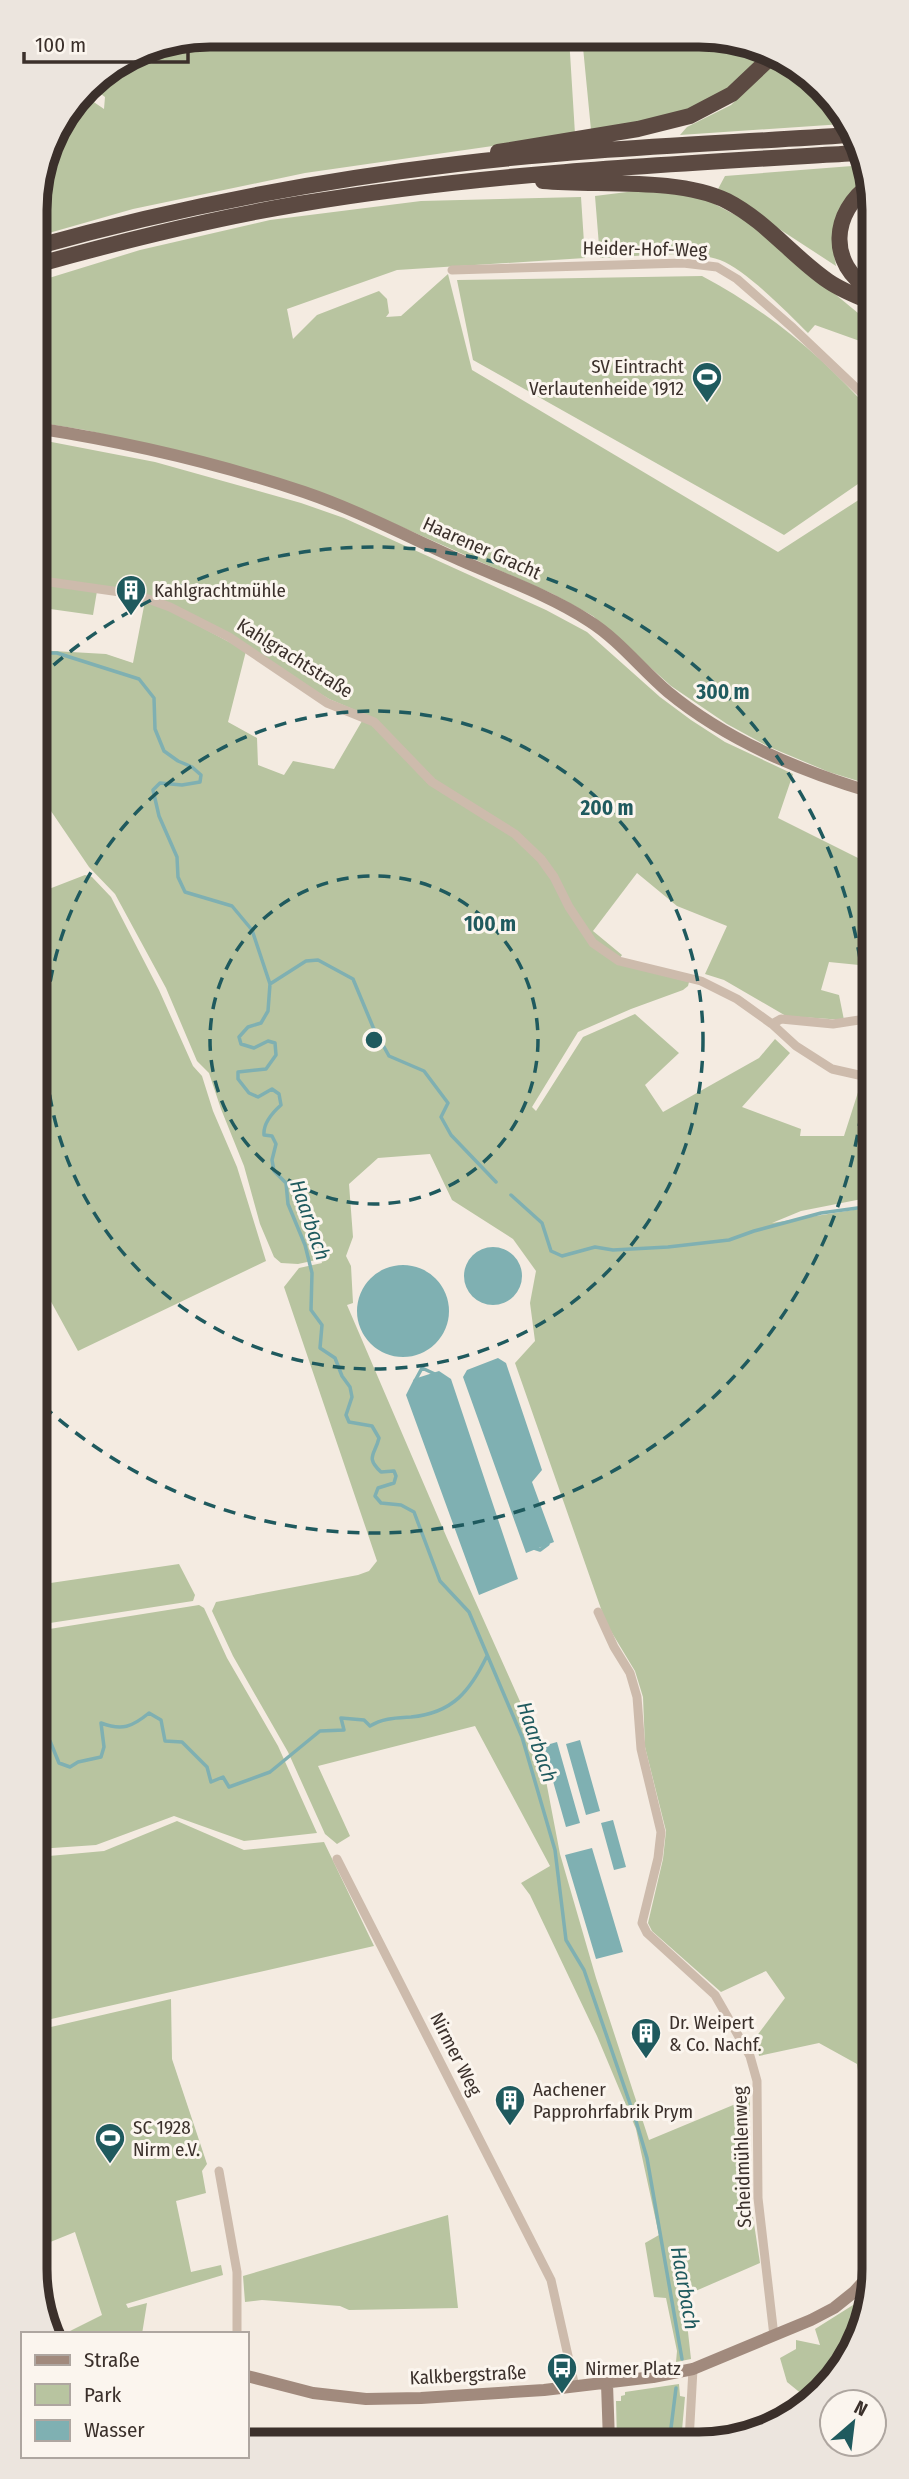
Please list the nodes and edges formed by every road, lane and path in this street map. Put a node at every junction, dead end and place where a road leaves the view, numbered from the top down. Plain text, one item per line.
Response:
1 (766, 62) edge
2 (844, 135) edge
3 (851, 153) edge
4 (460, 163) junction
5 (502, 177) junction
6 (860, 192) edge
7 (48, 244) edge
8 (48, 262) edge
9 (452, 270) dead end
10 (862, 284) edge
11 (862, 298) edge
12 (862, 393) edge
13 (48, 430) edge
14 (48, 582) edge
15 (862, 789) edge
16 (862, 1020) edge
17 (772, 1024) junction
18 (862, 1076) edge
19 (598, 1612) dead end
20 (337, 1859) dead end
21 (219, 2171) dead end
22 (861, 2285) edge
23 (237, 2332) edge
24 (774, 2336) junction
25 (693, 2369) junction
26 (248, 2376) edge
27 (607, 2384) junction
28 (575, 2387) junction
29 (609, 2432) edge
30 (690, 2432) edge

1 - 4 highway
2 - 4 highway
3 - 5 highway
4 - 7 highway
5 - 8 highway
5 - 11 highway
6 - 10 highway
9 - 12 street, Heider-Hof-Weg
13 - 15 main road, Haarener Gracht
14 - 17 street, Kahlgrachtstraße
16 - 17 street
17 - 18 street, Kahlgrachtstraße
19 - 24 street, Scheidmühlenweg
20 - 28 street, Nirmer Weg
21 - 23 street
22 - 24 main road, Kalkbergstraße
24 - 25 main road, Kalkbergstraße
25 - 27 main road, Kalkbergstraße
25 - 30 street
26 - 28 main road, Kalkbergstraße
27 - 28 main road, Kalkbergstraße
27 - 29 main road

